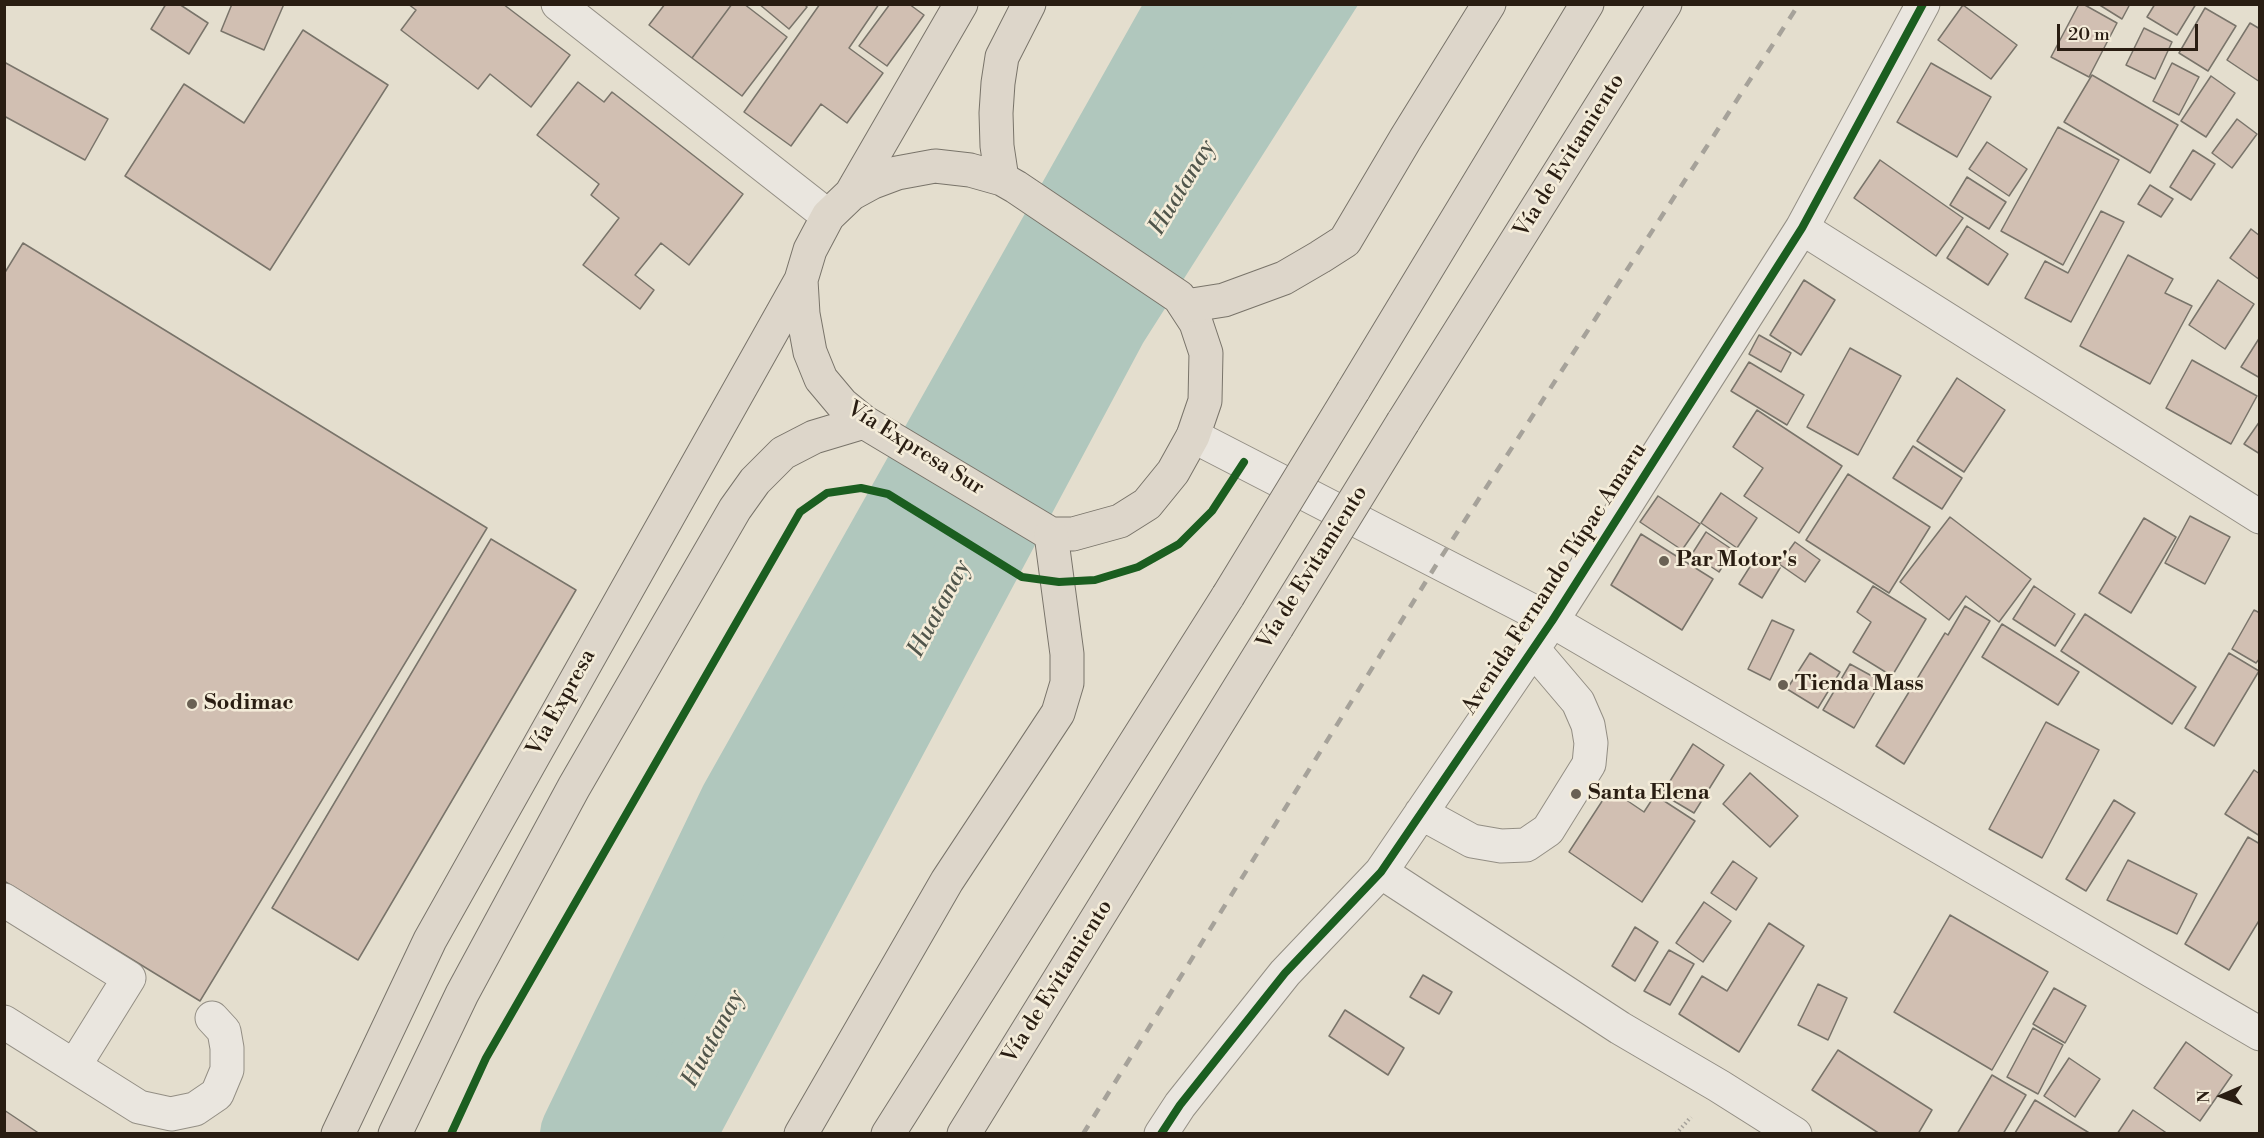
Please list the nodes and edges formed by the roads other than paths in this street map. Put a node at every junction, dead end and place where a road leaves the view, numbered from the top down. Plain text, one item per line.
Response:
1 (558, 4) edge
2 (962, 4) edge
3 (1029, 4) edge
4 (1489, 4) edge
5 (1587, 4) edge
6 (1665, 4) edge
7 (1923, 4) edge
8 (1009, 183) junction
9 (851, 194) junction
10 (828, 216) junction
11 (1802, 228) junction
12 (801, 280) junction
13 (1182, 302) junction
14 (872, 427) junction
15 (1193, 436) junction
16 (2259, 517) edge
17 (1049, 532) junction
18 (1552, 621) junction
19 (1533, 649) junction
20 (1421, 813) junction
21 (1381, 872) junction
22 (4, 900) edge
23 (212, 1018) dead end
24 (4, 1022) edge
25 (2259, 1034) edge
26 (75, 1065) junction
27 (139, 1107) junction
28 (170, 1134) edge
29 (338, 1134) edge
30 (395, 1134) edge
31 (801, 1134) edge
32 (888, 1134) edge
33 (964, 1134) edge
34 (1161, 1134) edge
35 (1795, 1134) edge

1 - 10 street
2 - 9 main road
3 - 8 main road
4 - 13 main road
5 - 32 main road, bridge
6 - 33 main road, Vía de Evitamiento, bridge
7 - 11 street, Avenida Fernando Túpac Amaru
8 - 9 main road, Vía Expresa Sur
8 - 13 main road, Vía Expresa Sur
9 - 10 main road, Vía Expresa Sur
10 - 12 main road, Vía Expresa Sur
11 - 16 street
11 - 18 street, Avenida Fernando Túpac Amaru
12 - 14 main road, Vía Expresa Sur
12 - 29 main road, Vía Expresa
13 - 15 main road
14 - 17 main road, Vía Expresa Sur
14 - 30 main road
15 - 17 main road
15 - 18 street
17 - 31 main road
18 - 19 street, Avenida Fernando Túpac Amaru
18 - 25 street
19 - 20 street, Avenida Fernando Túpac Amaru
19 - 20 street
20 - 21 street, Avenida Fernando Túpac Amaru
21 - 34 street, Avenida Fernando Túpac Amaru
21 - 35 street
22 - 26 street
23 - 27 street
24 - 26 street
26 - 27 street
27 - 28 street

